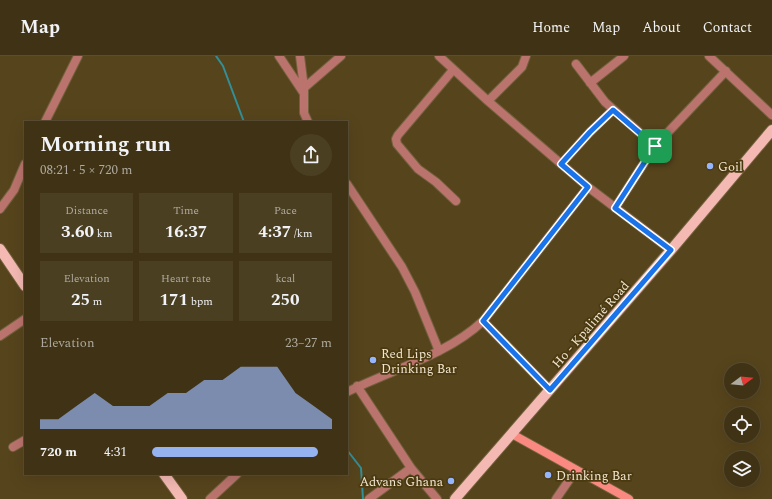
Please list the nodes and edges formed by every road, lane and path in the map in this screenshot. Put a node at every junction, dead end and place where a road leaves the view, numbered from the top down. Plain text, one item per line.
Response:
1 (78, 56) edge
2 (279, 56) edge
3 (341, 56) edge
4 (439, 56) edge
5 (526, 56) edge
6 (624, 56) edge
7 (710, 56) edge
8 (300, 60) edge
9 (576, 64) dead end
10 (454, 70) junction
11 (726, 71) junction
12 (293, 76) junction
13 (590, 83) junction
14 (304, 90) junction
15 (488, 101) junction
16 (613, 110) junction
17 (772, 115) edge
18 (46, 121) edge
19 (308, 121) edge
20 (772, 130) edge
21 (655, 146) junction
22 (561, 164) junction
23 (24, 166) edge
24 (348, 186) edge
25 (588, 187) junction
26 (456, 201) dead end
27 (615, 208) junction
28 (0, 209) edge
29 (0, 249) edge
30 (671, 250) junction
31 (24, 285) edge
32 (24, 320) edge
33 (483, 321) junction
34 (0, 336) edge
35 (439, 351) junction
36 (357, 386) junction
37 (550, 390) junction
38 (348, 391) edge
39 (512, 434) junction
40 (24, 441) edge
41 (13, 447) dead end
42 (411, 468) junction
43 (576, 470) junction
44 (165, 475) edge
45 (237, 475) edge
46 (182, 499) edge
47 (210, 499) edge
48 (369, 499) edge
49 (437, 499) edge
50 (454, 499) edge
51 (556, 499) edge
52 (629, 499) edge

1 - 18 street
2 - 12 street
3 - 14 street
4 - 10 street
5 - 15 street
6 - 13 street
7 - 11 street
8 - 12 street
8 - 14 street
9 - 13 street
10 - 15 street
10 - 26 street
11 - 17 street
11 - 21 street
12 - 14 street
13 - 16 street
14 - 19 street
15 - 22 street
16 - 21 street
16 - 22 street
20 - 30 main road, Ho - Kpalimé Road
21 - 27 street
22 - 25 street
23 - 28 street
24 - 35 street
25 - 27 street
25 - 33 street
27 - 30 street
29 - 31 main road
30 - 37 main road, Ho - Kpalimé Road
32 - 34 street
33 - 35 street
33 - 37 street
35 - 36 street
36 - 38 street
36 - 42 street
37 - 39 main road, Ho - Kpalimé Road
39 - 43 main road
39 - 50 main road, Ho - Kpalimé Road
40 - 41 street
42 - 48 street
42 - 49 street
43 - 51 street
43 - 52 main road
44 - 46 main road
45 - 47 street

